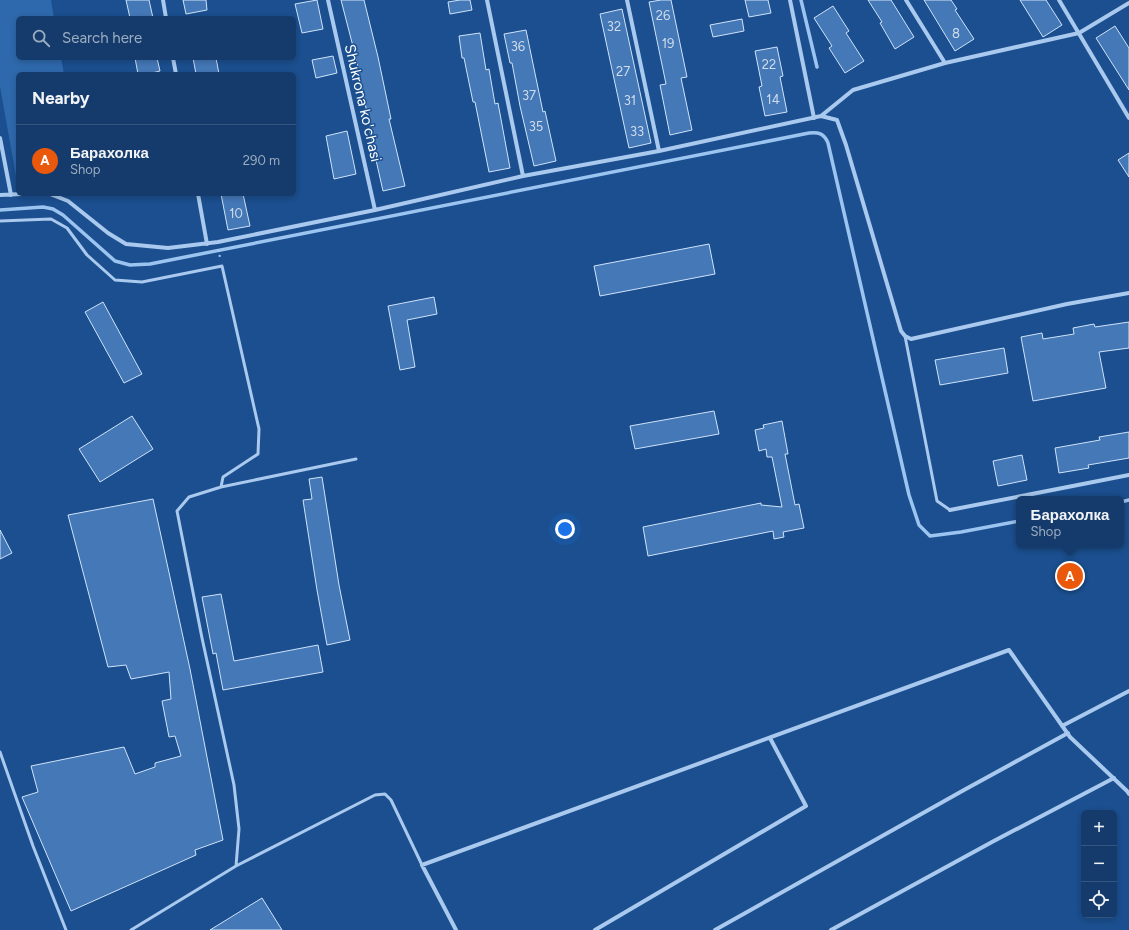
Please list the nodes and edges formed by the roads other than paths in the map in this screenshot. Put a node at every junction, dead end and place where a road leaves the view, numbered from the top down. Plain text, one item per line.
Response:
1 (163, 0) edge
2 (328, 0) edge
3 (487, 0) edge
4 (627, 0) edge
5 (790, 0) edge
6 (906, 0) edge
7 (1059, 0) edge
8 (1129, 3) edge
9 (166, 16) edge
10 (1079, 33) junction
11 (173, 60) edge
12 (945, 63) junction
13 (176, 72) edge
14 (821, 116) junction
15 (814, 118) junction
16 (1129, 118) edge
17 (0, 138) edge
18 (659, 151) junction
19 (523, 176) junction
20 (0, 195) edge
21 (11, 195) junction
22 (16, 195) edge
23 (55, 196) edge
24 (198, 196) edge
25 (375, 210) junction
26 (0, 221) edge
27 (207, 244) junction
28 (1129, 293) edge
29 (905, 336) junction
30 (356, 459) dead end
31 (1129, 475) edge
32 (221, 487) junction
33 (1022, 496) edge
34 (1016, 497) edge
35 (950, 510) joint
36 (1129, 691) edge
37 (1062, 726) junction
38 (1068, 734) junction
39 (770, 738) junction
40 (0, 752) edge
41 (1114, 778) junction
42 (1129, 794) edge
43 (422, 865) junction
44 (236, 866) junction
45 (66, 930) edge
46 (131, 930) edge
47 (456, 930) edge
48 (595, 930) edge
49 (715, 930) edge
50 (830, 930) edge

1 - 9 street
2 - 25 street, Shukrona ko'chasi
3 - 19 street
4 - 18 street
5 - 15 street
6 - 12 street
7 - 10 street
8 - 10 street
10 - 12 street
10 - 16 street
11 - 13 street
12 - 14 street
14 - 15 street
14 - 29 street
15 - 18 street
17 - 21 street
18 - 19 street
19 - 25 street
20 - 21 street
21 - 22 street
23 - 27 street
24 - 27 street
25 - 27 street
26 - 32 lane
28 - 29 street
29 - 35 lane
30 - 32 lane
31 - 33 street
32 - 44 lane
34 - 35 street
36 - 37 street
37 - 38 street
37 - 39 street
38 - 41 street
38 - 49 street
39 - 43 street
39 - 48 street
40 - 45 lane
41 - 42 street
41 - 50 street
43 - 44 lane
43 - 47 street
44 - 46 lane

